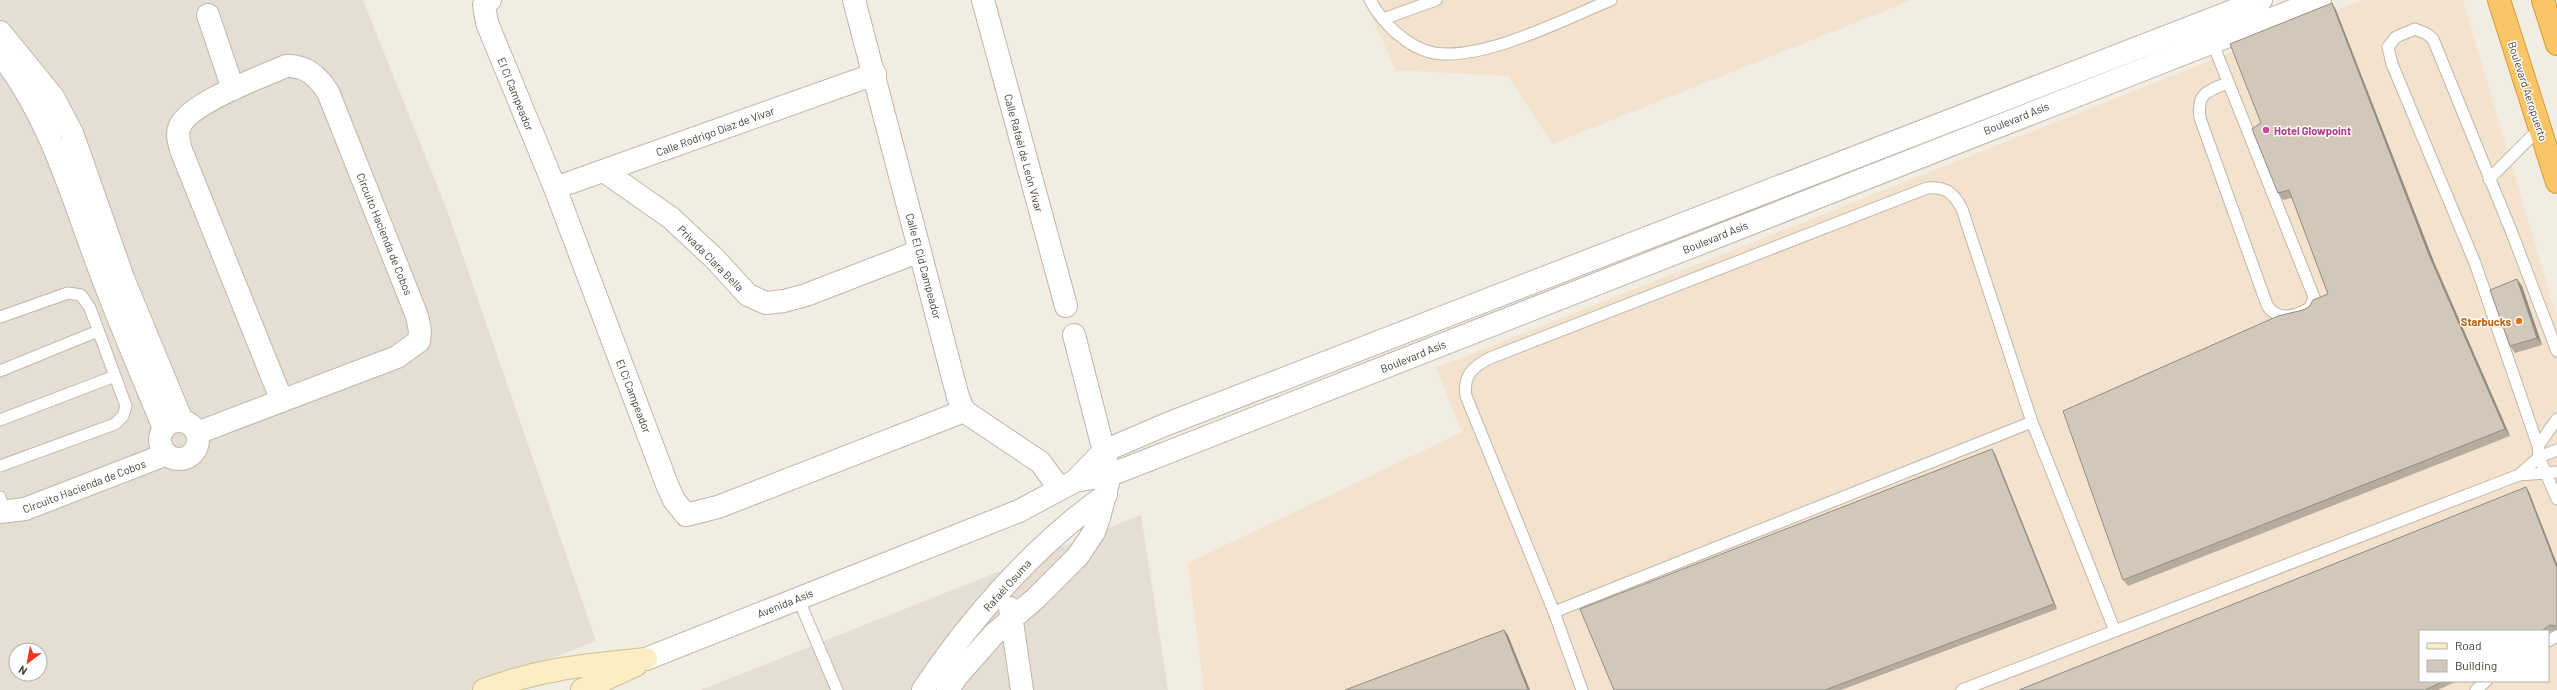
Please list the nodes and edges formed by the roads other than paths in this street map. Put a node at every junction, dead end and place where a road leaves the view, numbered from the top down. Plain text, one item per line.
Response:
1 (490, 0) edge
2 (854, 0) edge
3 (983, 0) edge
4 (1370, 0) edge
5 (1436, 0) edge
6 (1611, 0) edge
7 (2261, 0) edge
8 (2320, 0) edge
9 (2499, 0) edge
10 (2543, 0) edge
11 (208, 15) dead end
12 (1383, 19) junction
13 (0, 32) edge
14 (2208, 32) junction
15 (2557, 44) edge
16 (0, 54) edge
17 (875, 74) junction
18 (2227, 83) junction
19 (233, 89) junction
20 (2540, 128) junction
21 (604, 171) junction
22 (1820, 172) junction
23 (2489, 180) junction
24 (2557, 182) edge
25 (555, 188) junction
26 (1828, 192) junction
27 (920, 251) junction
28 (114, 281) junction
29 (1066, 306) dead end
30 (0, 317) edge
31 (1428, 323) junction
32 (98, 331) junction
33 (1074, 335) dead end
34 (1438, 346) junction
35 (2557, 351) edge
36 (0, 371) edge
37 (115, 376) junction
38 (1284, 379) junction
39 (282, 401) junction
40 (1295, 402) junction
41 (964, 411) junction
42 (2557, 419) edge
43 (0, 420) edge
44 (2032, 422) junction
45 (174, 436) junction
46 (2538, 446) junction
47 (2557, 450) edge
48 (1104, 451) junction
49 (2539, 458) junction
50 (0, 466) edge
51 (2552, 473) edge
52 (2519, 475) junction
53 (1067, 485) junction
54 (1108, 485) junction
55 (2557, 499) edge
56 (2, 506) edge
57 (1006, 586) junction
58 (798, 598) junction
59 (1554, 612) junction
60 (1013, 619) junction
61 (2115, 631) junction
62 (646, 660) junction
63 (2485, 682) edge
64 (484, 690) edge
65 (582, 690) edge
66 (836, 690) edge
67 (923, 690) edge
68 (948, 690) edge
69 (1022, 690) edge
70 (1582, 690) edge
71 (1962, 690) edge
72 (2476, 690) edge

1 - 25 street, El Ci Campeador
2 - 17 street, Calle El Cid Campeador
3 - 29 street, Calle Rafaél de León Vivar
4 - 12 lane
5 - 12 lane
6 - 12 lane
7 - 14 street, Boulevard Asís
8 - 14 street, Boulevard Asís
9 - 20 highway, Boulevard Aeropuerto
10 - 15 highway
11 - 19 street
13 - 28 street
14 - 18 lane
14 - 22 street, Boulevard Asís
14 - 26 street, Boulevard Asís
16 - 28 street
17 - 21 street, Calle Rodrigo Díaz de Vivar
17 - 27 street, Calle El Cid Campeador
18 - 18 lane
19 - 39 street, Circuito Hacienda de Cobos
19 - 39 street, Circuito Hacienda de Cobos
20 - 23 lane
20 - 24 highway, Boulevard Aeropuerto
21 - 25 street, Calle Rodrigo Díaz de Vivar
21 - 27 street, Privada Clara Bella
22 - 26 street
22 - 31 street, Boulevard Asís
23 - 35 lane
23 - 46 lane
25 - 41 street, El Ci Campeador
26 - 34 street, Boulevard Asís
27 - 41 street, Calle El Cid Campeador
28 - 45 street
30 - 32 lane
31 - 34 street
31 - 38 street, Boulevard Asís
32 - 36 lane
32 - 37 lane
33 - 48 street
34 - 40 street, Boulevard Asís
37 - 43 lane
37 - 50 lane
38 - 40 street
38 - 48 street, Boulevard Asís
39 - 45 street, Circuito Hacienda de Cobos
40 - 54 street, Boulevard Asís
41 - 53 street
42 - 46 lane
44 - 59 lane
44 - 59 lane
44 - 61 lane
45 - 56 street, Circuito Hacienda de Cobos
46 - 49 lane
47 - 49 lane
48 - 53 street, Avenida Asís
48 - 54 street
49 - 51 lane
49 - 52 lane
51 - 52 lane
51 - 55 lane
52 - 61 lane
53 - 54 street, Avenida Asís
53 - 58 street, Avenida Asís
54 - 57 street, Rafaél Osuma
54 - 60 street
57 - 60 street
57 - 67 street, Rafaél Osuma
58 - 62 street, Avenida Asís
58 - 66 lane
59 - 70 lane
60 - 68 street
60 - 69 street
61 - 71 lane
62 - 64 street, Avenida Asís
62 - 65 street
63 - 72 lane

